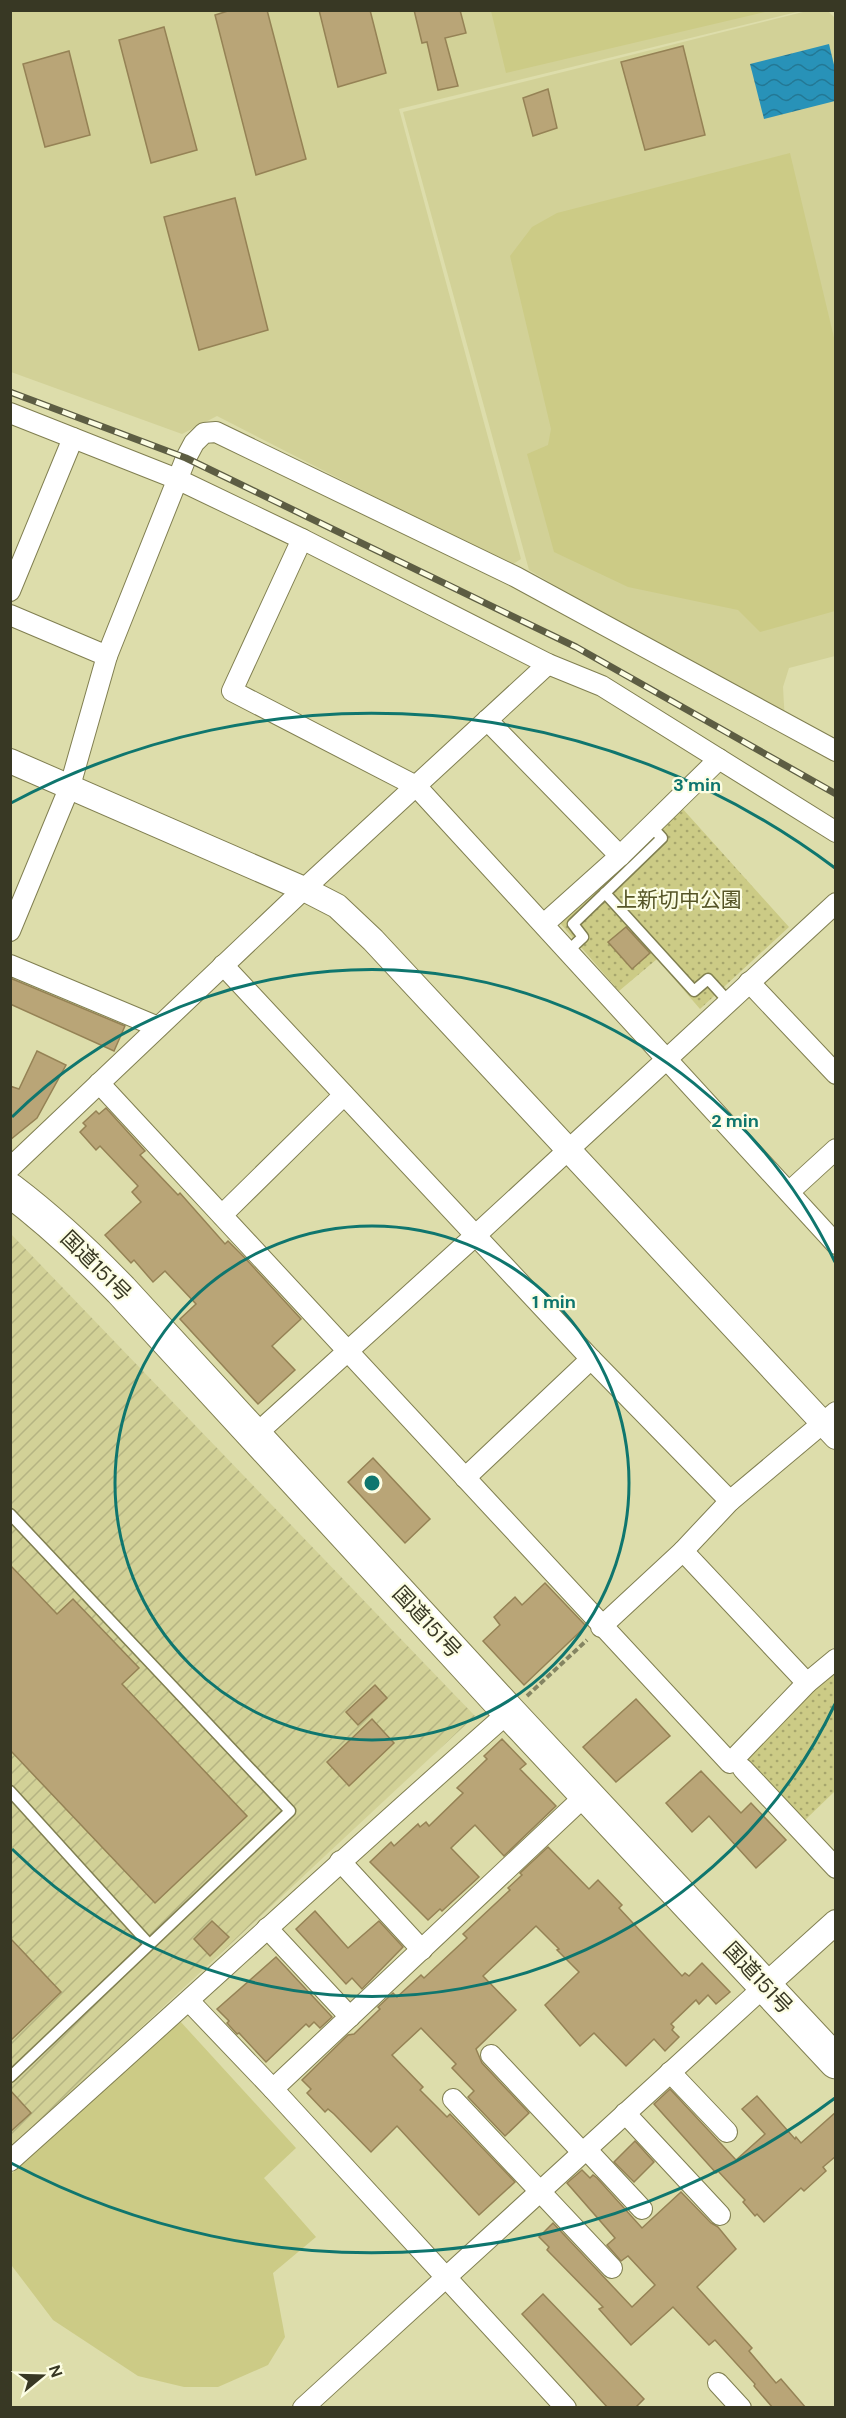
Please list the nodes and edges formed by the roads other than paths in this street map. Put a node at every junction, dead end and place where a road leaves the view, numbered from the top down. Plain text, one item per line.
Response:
1 (10, 413) edge
2 (73, 438) junction
3 (177, 479) junction
4 (302, 539) junction
5 (10, 591) edge
6 (10, 615) edge
7 (108, 656) junction
8 (548, 664) junction
9 (487, 720) junction
10 (836, 751) edge
11 (719, 759) junction
12 (10, 761) edge
13 (70, 786) junction
14 (416, 786) junction
15 (650, 825) junction
16 (836, 832) edge
17 (620, 856) junction
18 (304, 889) junction
19 (605, 893) junction
20 (832, 912) edge
21 (544, 924) junction
22 (10, 932) edge
23 (568, 951) junction
24 (10, 965) edge
25 (223, 965) junction
26 (749, 982) junction
27 (728, 1001) junction
28 (158, 1027) junction
29 (665, 1058) junction
30 (836, 1074) edge
31 (99, 1083) junction
32 (344, 1095) junction
33 (836, 1149) edge
34 (568, 1150) junction
35 (10, 1168) edge
36 (10, 1190) edge
37 (789, 1192) junction
38 (222, 1215) junction
39 (476, 1235) junction
40 (836, 1244) edge
41 (349, 1350) junction
42 (591, 1359) junction
43 (831, 1424) edge
44 (255, 1435) junction
45 (465, 1478) junction
46 (730, 1501) junction
47 (10, 1514) edge
48 (683, 1551) junction
49 (601, 1627) junction
50 (836, 1659) edge
51 (807, 1683) junction
52 (516, 1705) junction
53 (743, 1769) dead end
54 (10, 1791) edge
55 (587, 1794) junction
56 (340, 1861) junction
57 (836, 1868) edge
58 (836, 1922) edge
59 (267, 1928) junction
60 (150, 1944) junction
61 (422, 1950) junction
62 (765, 1986) junction
63 (189, 2001) junction
64 (350, 2017) junction
65 (491, 2055) dead end
66 (836, 2062) edge
67 (670, 2072) junction
68 (10, 2077) edge
69 (273, 2089) junction
70 (453, 2099) dead end
71 (625, 2113) junction
72 (727, 2132) dead end
73 (584, 2151) junction
74 (10, 2161) edge
75 (540, 2191) junction
76 (642, 2209) dead end
77 (720, 2215) dead end
78 (612, 2268) dead end
79 (446, 2278) junction
80 (718, 2383) dead end
81 (303, 2408) edge
82 (566, 2408) edge
83 (741, 2408) edge

1 - 2 street
2 - 3 street
2 - 5 street
3 - 4 street
3 - 7 street
3 - 10 street
4 - 8 street
4 - 14 street
6 - 7 street
7 - 13 street
8 - 9 street
8 - 11 street
9 - 14 street
9 - 17 street
11 - 15 street
11 - 16 street
12 - 13 street
13 - 18 street
13 - 22 street
14 - 18 street
14 - 21 street
15 - 17 street
15 - 19 lane
17 - 21 street
18 - 25 street
18 - 34 street
19 - 23 lane
19 - 27 lane
20 - 26 street
21 - 23 street
23 - 29 street
24 - 28 street
25 - 28 street
25 - 32 street
26 - 27 street
26 - 30 street
27 - 29 street
28 - 31 street
29 - 34 street
29 - 37 street
31 - 35 street
31 - 38 street
32 - 38 street
32 - 39 street
33 - 37 street
34 - 39 street
34 - 43 street
36 - 44 highway, 国道151号
37 - 40 street
38 - 41 street
39 - 41 street
39 - 42 street
41 - 44 street
41 - 45 street
42 - 45 street
42 - 46 street
43 - 46 street
44 - 52 highway, 国道151号
45 - 49 street
46 - 48 street
47 - 60 lane
48 - 49 street
48 - 51 street
49 - 51 street
50 - 51 street
52 - 55 highway, 国道151号
52 - 56 street
53 - 57 street
54 - 60 lane
55 - 61 street
55 - 62 highway, 国道151号
56 - 59 street
56 - 61 street
58 - 62 street
59 - 63 street
59 - 64 street
60 - 68 lane
61 - 64 street
62 - 66 highway, 国道151号
62 - 67 street
63 - 69 street
63 - 74 street
64 - 69 street
65 - 73 street
67 - 71 street
67 - 72 street
69 - 79 street
70 - 75 street
71 - 73 street
71 - 77 street
73 - 75 street
73 - 76 street
75 - 78 street
75 - 79 street
79 - 81 street
79 - 82 street
80 - 83 street

